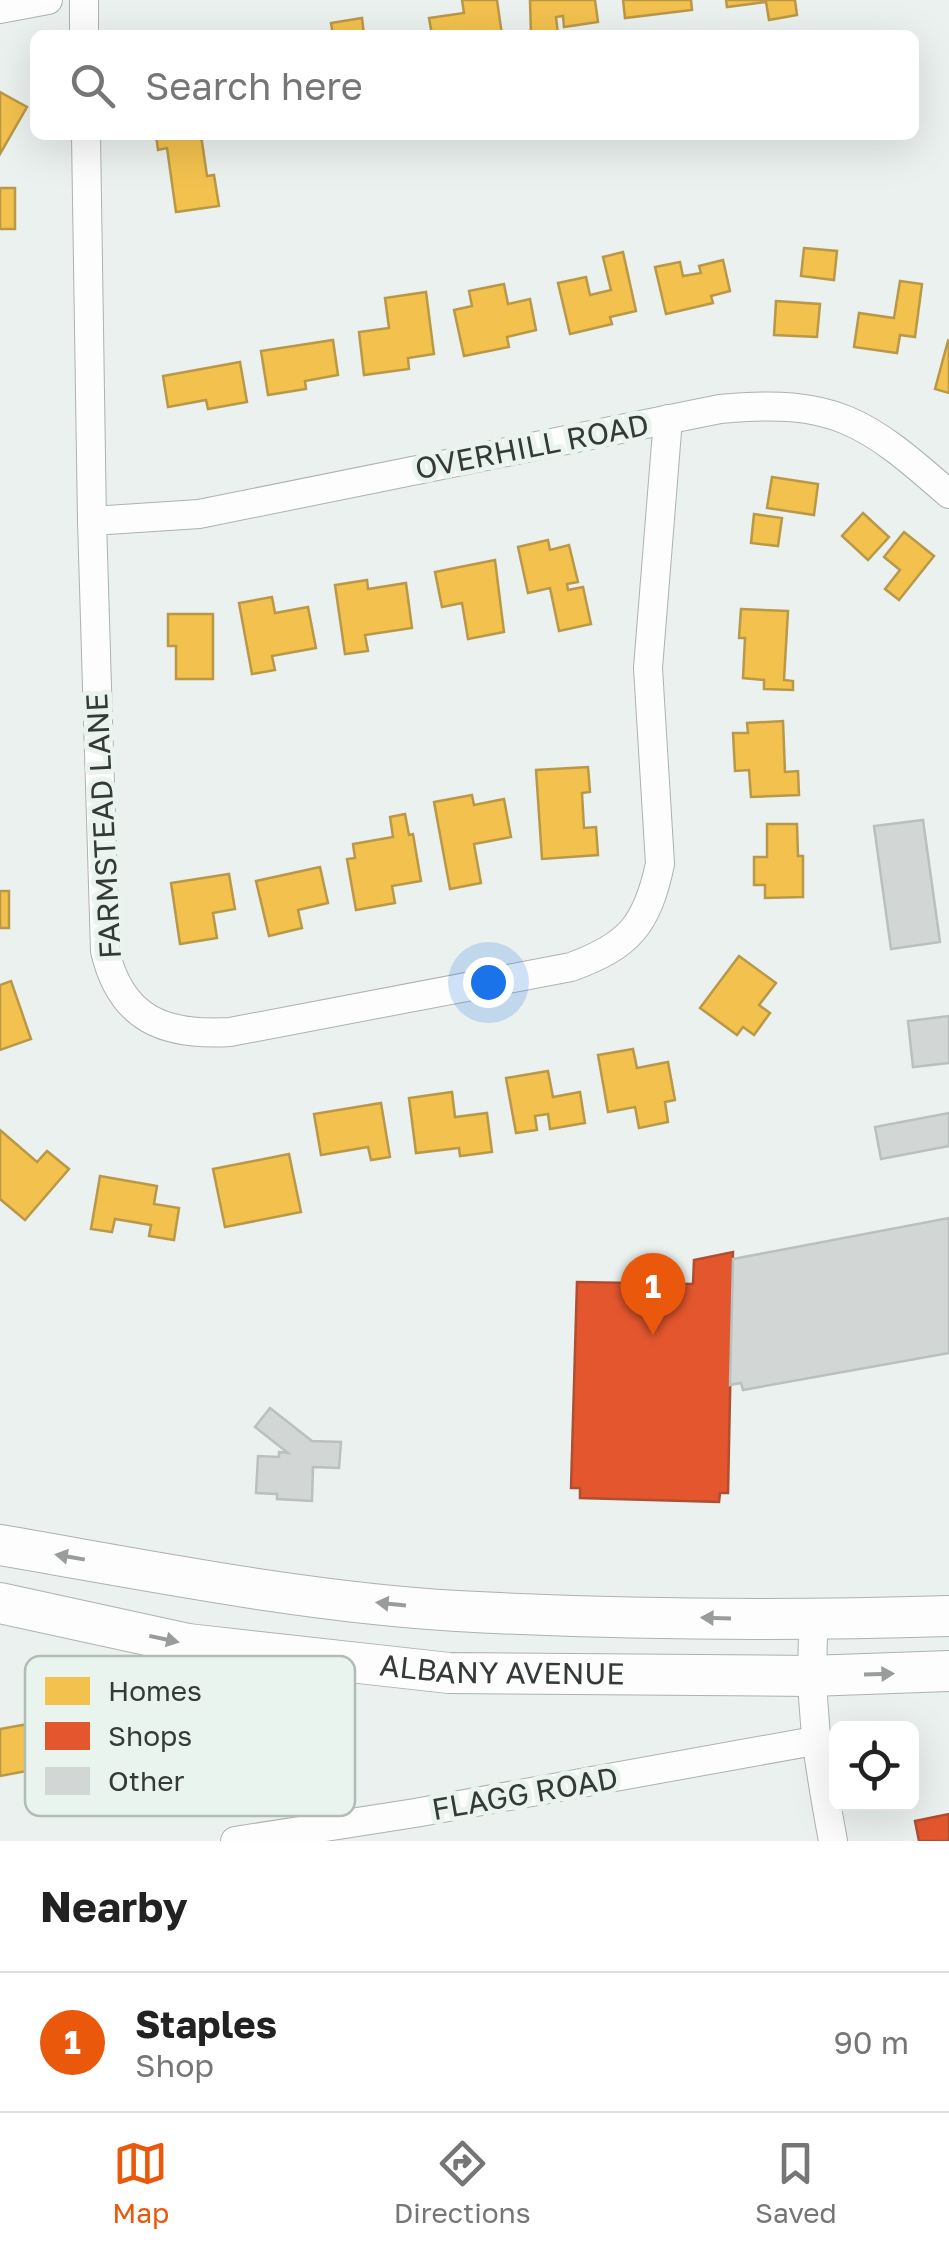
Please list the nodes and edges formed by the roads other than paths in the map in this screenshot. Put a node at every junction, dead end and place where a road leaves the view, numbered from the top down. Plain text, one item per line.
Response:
1 (48, 0) edge
2 (84, 0) edge
3 (0, 9) edge
4 (84, 30) edge
5 (86, 140) edge
6 (668, 419) junction
7 (949, 494) edge
8 (92, 521) junction
9 (0, 1545) edge
10 (0, 1603) edge
11 (949, 1616) edge
12 (814, 1620) junction
13 (292, 1656) edge
14 (355, 1663) edge
15 (949, 1671) edge
16 (810, 1676) junction
17 (814, 1741) junction
18 (414, 1827) edge
19 (235, 1841) edge
20 (833, 1841) edge

1 - 3 street
2 - 4 street
5 - 8 street, FARMSTEAD LANE
6 - 7 street, OVERHILL ROAD
6 - 8 street, OVERHILL ROAD
6 - 8 street, FARMSTEAD LANE
12 -> 9 highway, ALBANY AVENUE
10 -> 13 highway, ALBANY AVENUE
11 - 12 highway, ALBANY AVENUE
12 - 16 street
14 -> 16 highway, ALBANY AVENUE
16 -> 15 highway, ALBANY AVENUE
16 - 17 street
17 - 18 street, FLAGG ROAD
17 - 20 street
18 - 19 street, FLAGG ROAD

